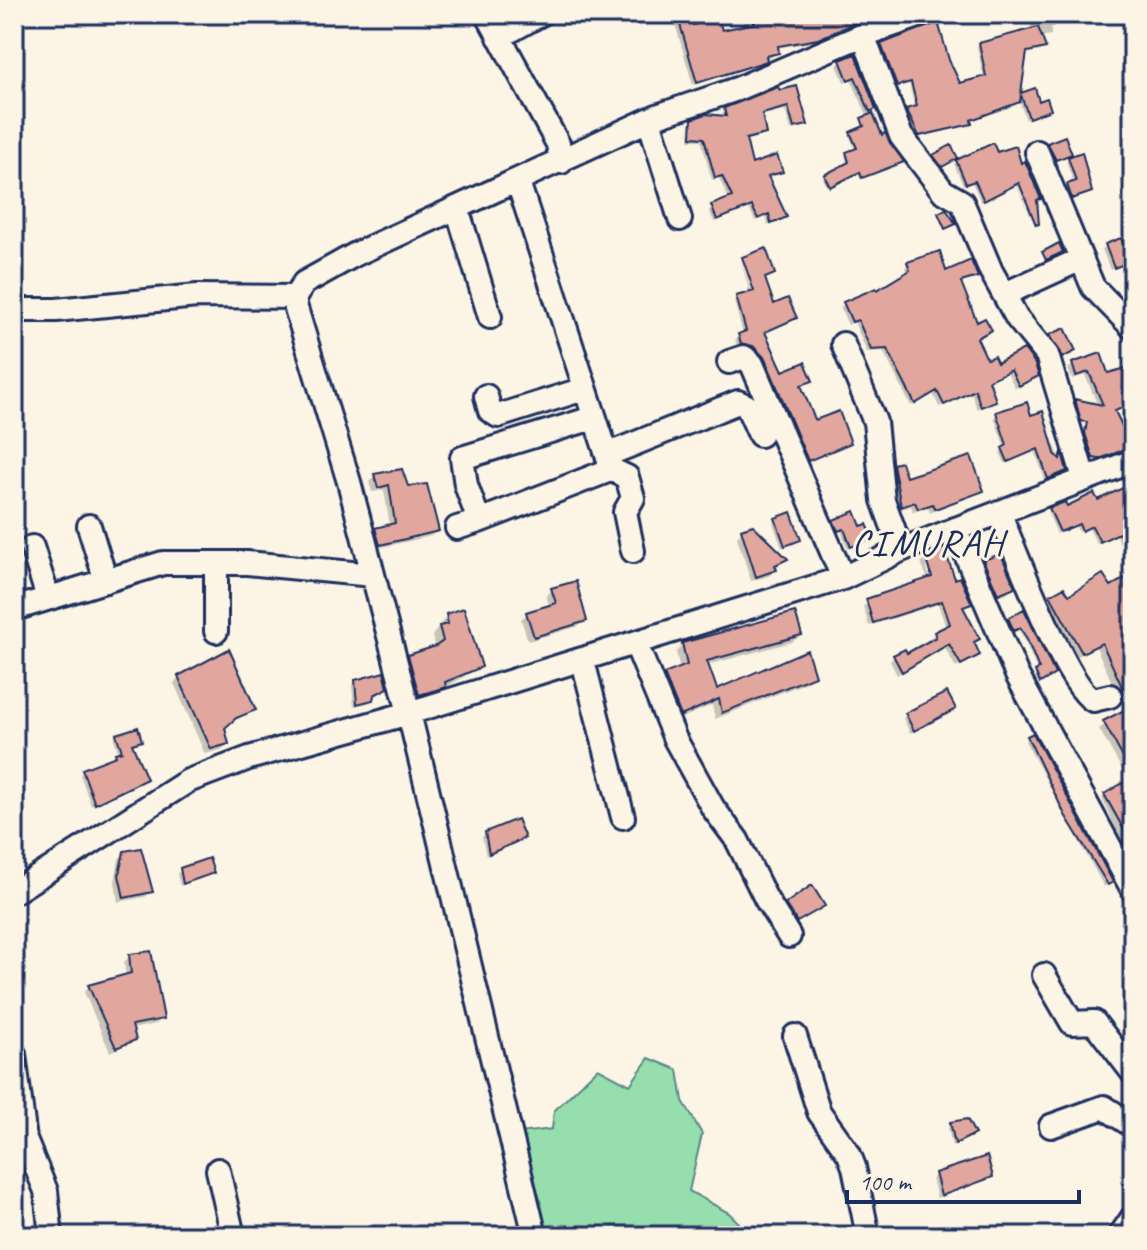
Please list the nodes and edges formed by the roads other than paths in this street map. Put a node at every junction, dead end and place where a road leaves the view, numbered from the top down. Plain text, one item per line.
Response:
1 (487, 14) edge
2 (541, 14) edge
3 (924, 14) edge
4 (863, 35) junction
5 (499, 37) junction
6 (649, 120) junction
7 (1037, 152) dead end
8 (561, 162) junction
9 (518, 182) junction
10 (457, 208) junction
11 (680, 219) dead end
12 (1079, 260) junction
13 (1005, 294) junction
14 (295, 297) junction
15 (14, 310) edge
16 (490, 317) dead end
17 (1133, 328) edge
18 (843, 344) dead end
19 (729, 362) dead end
20 (584, 389) junction
21 (486, 396) dead end
22 (593, 418) junction
23 (760, 435) dead end
24 (609, 461) junction
25 (1133, 461) edge
26 (1084, 478) junction
27 (999, 512) junction
28 (89, 526) dead end
29 (955, 529) junction
30 (32, 547) dead end
31 (901, 550) junction
32 (633, 551) dead end
33 (216, 563) junction
34 (373, 575) junction
35 (843, 578) junction
36 (106, 581) junction
37 (48, 598) junction
38 (14, 609) edge
39 (216, 631) dead end
40 (636, 644) junction
41 (583, 661) junction
42 (1110, 696) dead end
43 (409, 713) junction
44 (623, 817) dead end
45 (1133, 890) edge
46 (14, 892) edge
47 (789, 936) dead end
48 (1044, 975) dead end
49 (795, 1036) dead end
50 (14, 1054) edge
51 (1133, 1073) edge
52 (1051, 1126) dead end
53 (1133, 1126) edge
54 (218, 1170) dead end
55 (1133, 1217) edge
56 (51, 1236) edge
57 (233, 1236) edge
58 (535, 1236) edge
59 (868, 1236) edge
60 (1120, 1236) edge

1 - 5 street
2 - 5 street
3 - 4 street
4 - 6 street
4 - 13 street
5 - 8 street
6 - 8 street
6 - 11 street
7 - 12 street
8 - 9 street
9 - 10 street
9 - 20 street
10 - 14 street
10 - 16 street
12 - 13 street
12 - 17 street
13 - 26 street
14 - 15 street
14 - 34 street
18 - 31 street
19 - 35 street
20 - 21 street
20 - 22 street
22 - 24 street
22 - 24 street
23 - 24 street
24 - 32 street
25 - 26 street
26 - 27 street
27 - 29 street
27 - 42 street
28 - 36 street
29 - 31 street
29 - 45 street
30 - 37 street
31 - 35 street
33 - 34 street
33 - 36 street
33 - 39 street
34 - 43 street
35 - 40 street
36 - 37 street
37 - 38 street
40 - 41 street
40 - 47 street
41 - 43 street
41 - 44 street
43 - 46 street
43 - 58 street
48 - 51 street
49 - 59 street
50 - 56 street
52 - 53 street
54 - 57 street
55 - 60 street

